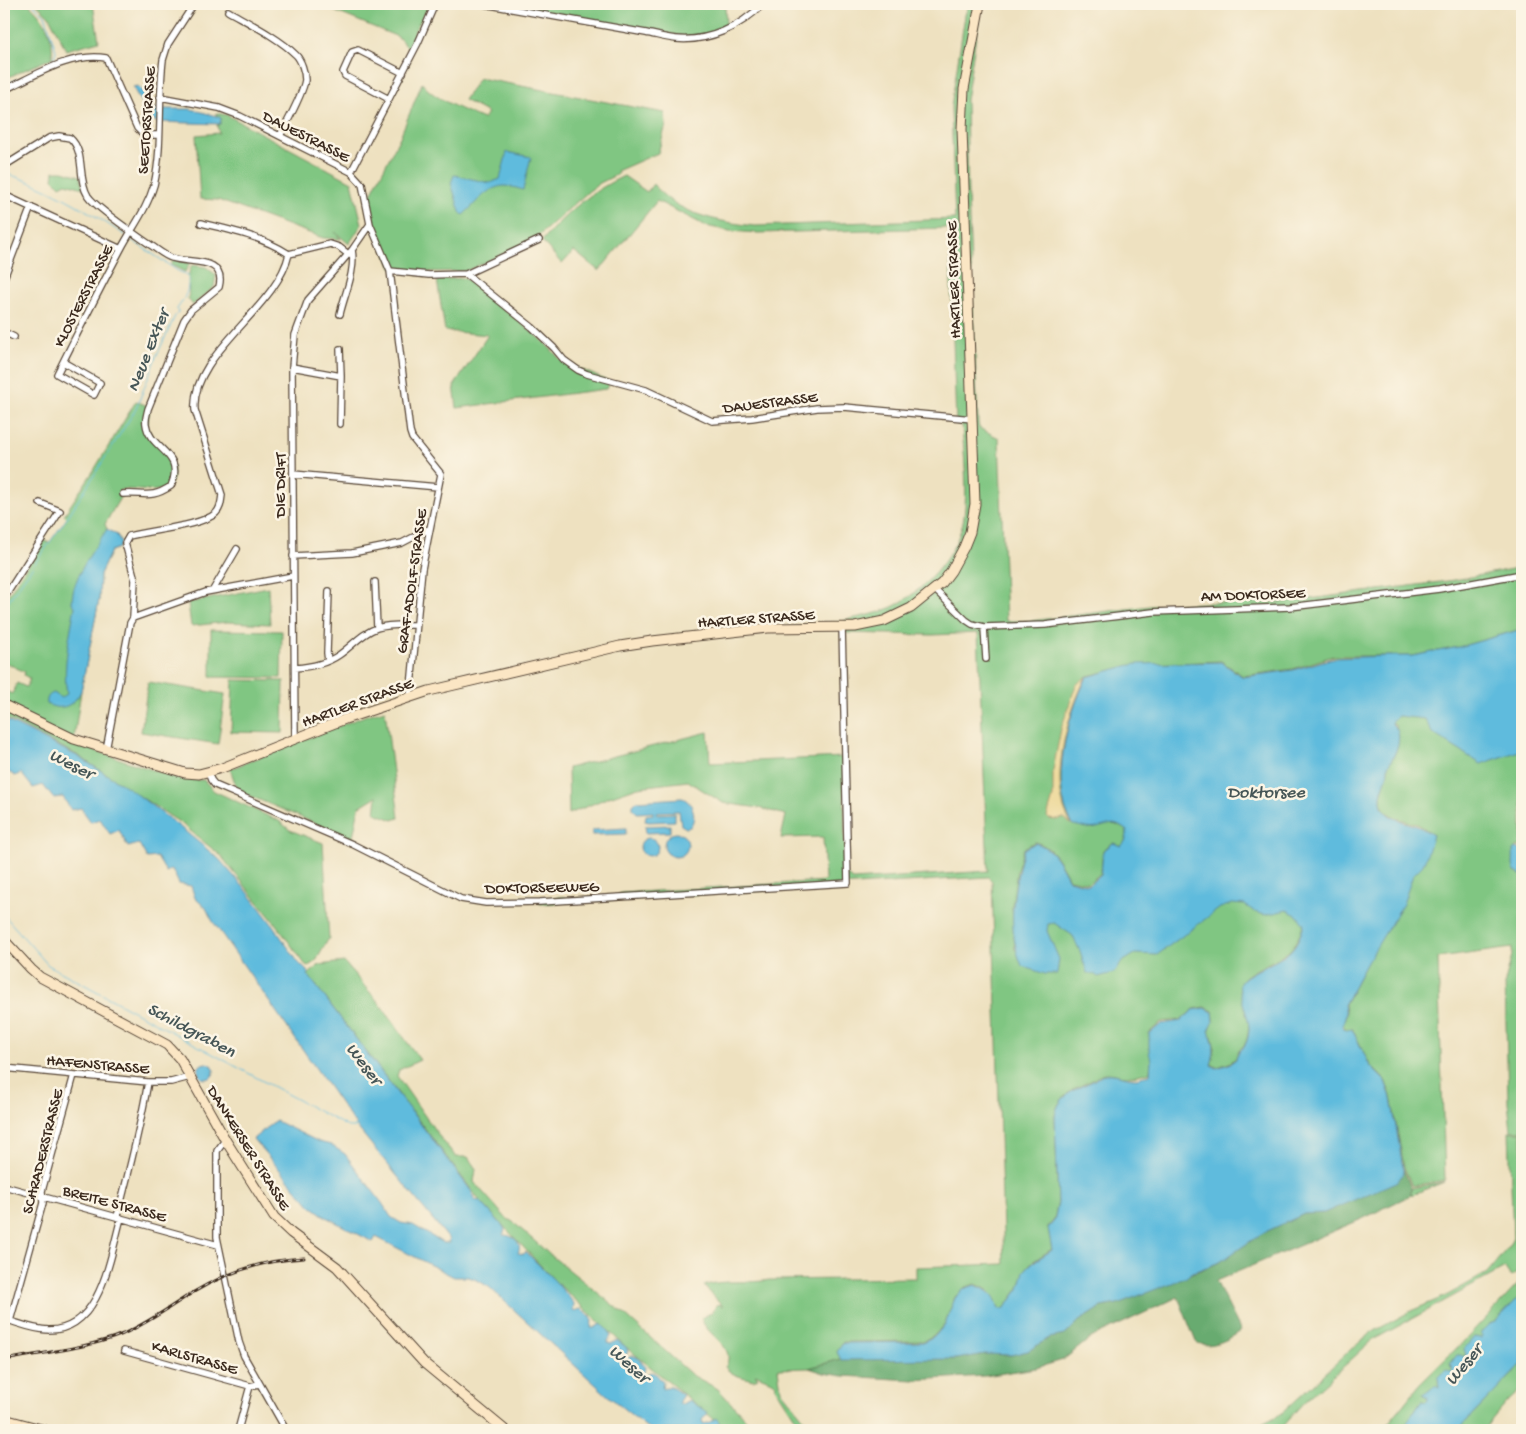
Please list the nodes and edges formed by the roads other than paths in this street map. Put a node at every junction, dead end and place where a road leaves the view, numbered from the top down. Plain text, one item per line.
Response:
1 (194, 4) edge
2 (435, 4) edge
3 (484, 4) edge
4 (763, 4) edge
5 (980, 4) edge
6 (228, 11) dead end
7 (403, 73) junction
8 (4, 90) edge
9 (160, 99) junction
10 (389, 99) junction
11 (159, 135) junction
12 (280, 136) junction
13 (4, 166) edge
14 (352, 172) junction
15 (4, 195) edge
16 (32, 207) junction
17 (200, 223) dead end
18 (370, 224) junction
19 (129, 236) junction
20 (539, 240) dead end
21 (121, 249) junction
22 (350, 252) junction
23 (289, 254) junction
24 (390, 271) junction
25 (466, 274) junction
26 (4, 278) edge
27 (340, 314) dead end
28 (4, 332) edge
29 (14, 337) dead end
30 (340, 349) dead end
31 (63, 362) junction
32 (292, 367) junction
33 (341, 376) junction
34 (973, 419) junction
35 (340, 424) dead end
36 (293, 474) junction
37 (438, 487) junction
38 (123, 494) dead end
39 (40, 503) dead end
40 (429, 530) junction
41 (237, 549) dead end
42 (293, 556) junction
43 (1522, 574) edge
44 (293, 576) junction
45 (375, 582) dead end
46 (213, 590) junction
47 (329, 590) dead end
48 (934, 590) junction
49 (4, 598) edge
50 (133, 618) junction
51 (416, 625) junction
52 (842, 627) junction
53 (984, 627) junction
54 (377, 628) junction
55 (986, 659) dead end
56 (328, 661) junction
57 (295, 668) junction
58 (410, 697) junction
59 (4, 705) edge
60 (295, 739) junction
61 (106, 750) junction
62 (208, 772) junction
63 (4, 940) edge
64 (4, 1068) edge
65 (74, 1075) junction
66 (190, 1077) junction
67 (148, 1082) junction
68 (226, 1141) junction
69 (4, 1186) edge
70 (42, 1197) junction
71 (119, 1218) junction
72 (218, 1245) junction
73 (7, 1320) edge
74 (124, 1351) dead end
75 (259, 1384) junction
76 (250, 1386) junction
77 (4, 1419) edge
78 (46, 1430) edge
79 (238, 1430) edge
80 (286, 1430) edge
81 (505, 1430) edge

1 - 9 street, SEETORSTRASSE
2 - 7 street
3 - 4 street
5 - 34 main road, HARTLER STRASSE
6 - 12 street
7 - 10 street
7 - 10 street
8 - 11 street
9 - 11 street, SEETORSTRASSE
9 - 12 street, DAUESTRASSE
10 - 14 street
11 - 19 street, SEETORSTRASSE
12 - 14 street, DAUESTRASSE
13 - 19 street
14 - 18 street, DAUESTRASSE
15 - 16 street
16 - 21 street
16 - 26 street
17 - 23 street
18 - 22 street, DIE DRIFT
18 - 24 street, DAUESTRASSE
19 - 21 street, KLOSTERSTRASSE
19 - 38 street
20 - 25 street
21 - 31 street, KLOSTERSTRASSE
22 - 23 street
22 - 27 street
22 - 32 street, DIE DRIFT
23 - 50 street
24 - 25 street
24 - 37 street, GRAF-ADOLF-STRASSE
25 - 34 street, DAUESTRASSE
28 - 29 street
30 - 33 street
31 - 31 street, KLOSTERSTRASSE
32 - 33 street
32 - 36 street, DIE DRIFT
33 - 35 street
34 - 48 main road, HARTLER STRASSE
36 - 37 street
36 - 42 street, DIE DRIFT
37 - 40 street, GRAF-ADOLF-STRASSE
39 - 49 street
40 - 42 street
40 - 51 street, GRAF-ADOLF-STRASSE
41 - 46 street
42 - 44 street, DIE DRIFT
43 - 53 street, AM DOKTORSEE
44 - 46 street
44 - 57 street, DIE DRIFT
45 - 54 street
46 - 50 street
47 - 56 street
48 - 52 main road, HARTLER STRASSE
48 - 53 street, AM DOKTORSEE
50 - 61 street
51 - 54 street
51 - 58 street, GRAF-ADOLF-STRASSE
52 - 58 main road, HARTLER STRASSE
52 - 62 street, DOKTORSEEWEG
53 - 55 street
54 - 56 street
56 - 57 street
57 - 60 street, DIE DRIFT
58 - 60 main road, HARTLER STRASSE
59 - 61 main road, HARTLER STRASSE
60 - 62 main road, HARTLER STRASSE
61 - 62 main road, HARTLER STRASSE
63 - 66 main road, DANKERSER STRASSE
64 - 65 street, HAFENSTRASSE
65 - 67 street, HAFENSTRASSE
65 - 70 street, SCHRADERSTRASSE
66 - 67 street, HAFENSTRASSE
66 - 68 main road, DANKERSER STRASSE
67 - 71 street
68 - 72 street
68 - 81 main road, DANKERSER STRASSE
69 - 70 street, BREITE STRASSE
70 - 71 street, BREITE STRASSE
70 - 73 street, SCHRADERSTRASSE
71 - 72 street, BREITE STRASSE
71 - 73 street
72 - 75 street
74 - 76 street, KARLSTRASSE
75 - 76 street, KARLSTRASSE
75 - 80 street
76 - 79 street
77 - 78 main road

